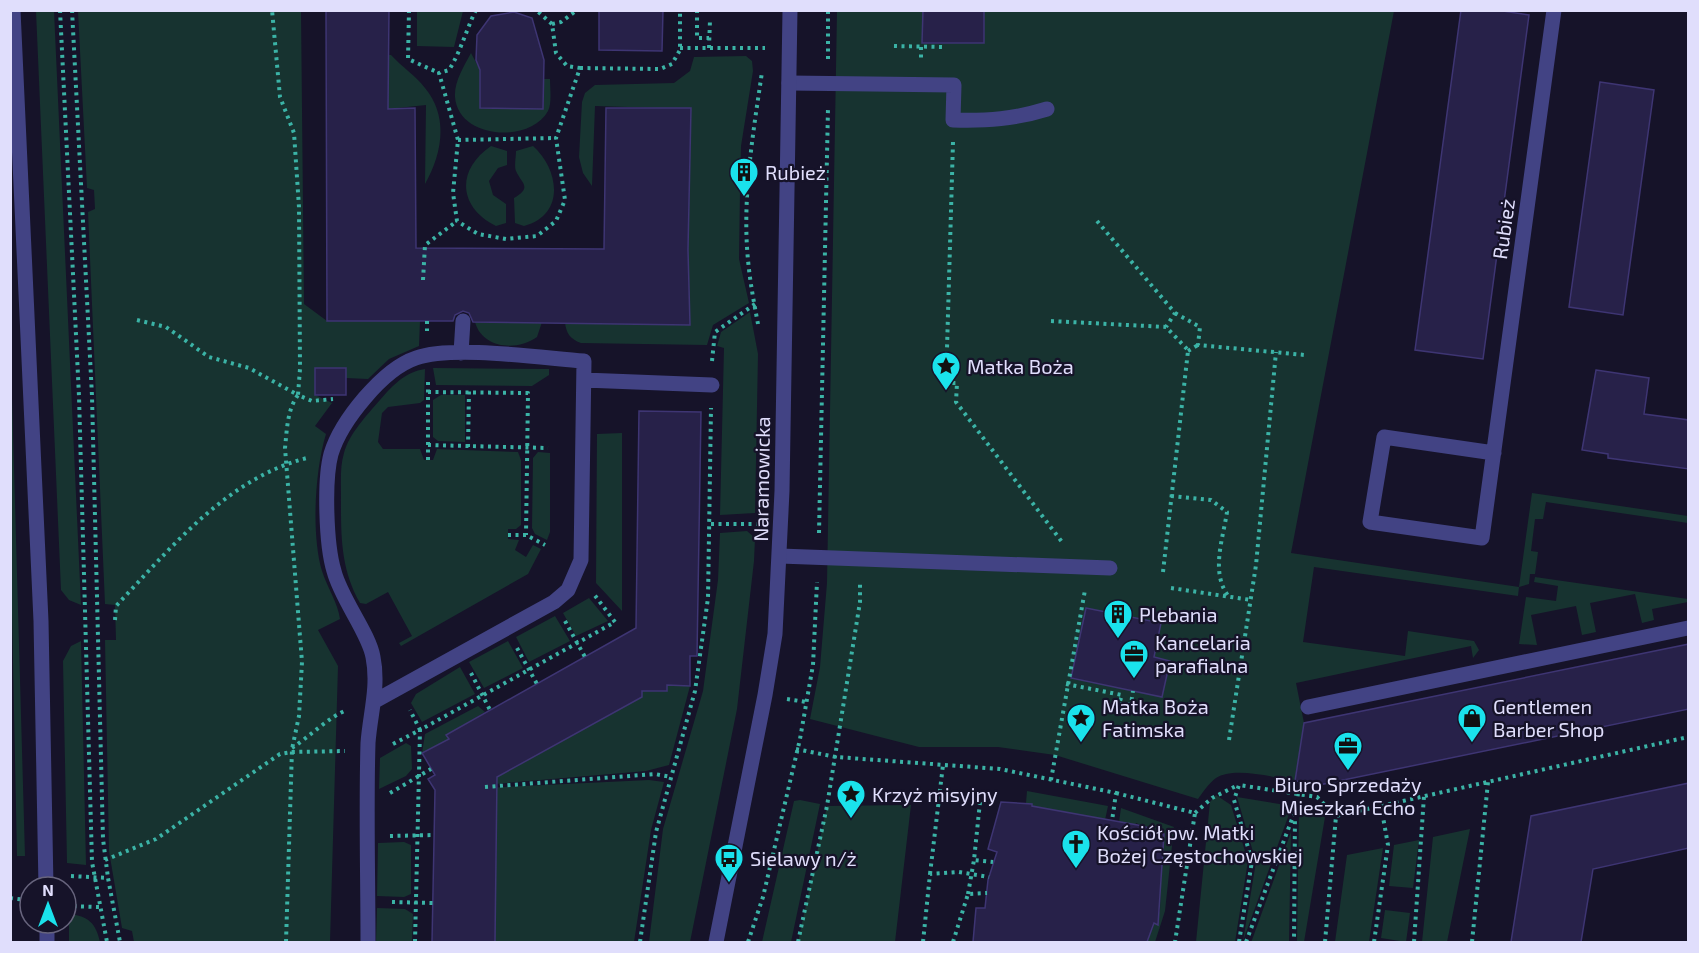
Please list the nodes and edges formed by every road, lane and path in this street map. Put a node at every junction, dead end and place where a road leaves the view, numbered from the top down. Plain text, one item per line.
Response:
1 (14, 10) edge
2 (60, 10) edge
3 (72, 10) edge
4 (272, 10) edge
5 (409, 10) edge
6 (477, 10) edge
7 (536, 10) edge
8 (577, 10) edge
9 (680, 10) edge
10 (698, 10) edge
11 (790, 10) edge
12 (828, 10) edge
13 (1554, 10) edge
14 (710, 20) dead end
15 (552, 24) junction
16 (709, 38) junction
17 (766, 40) dead end
18 (894, 46) dead end
19 (942, 47) dead end
20 (680, 48) junction
21 (709, 48) junction
22 (765, 48) junction
23 (764, 60) dead end
24 (580, 68) junction
25 (762, 71) dead end
26 (439, 73) junction
27 (789, 84) junction
28 (828, 84) junction
29 (1047, 109) dead end
30 (953, 120) junction
31 (556, 138) junction
32 (458, 140) junction
33 (457, 221) junction
34 (1097, 221) dead end
35 (423, 280) dead end
36 (755, 304) junction
37 (1175, 313) junction
38 (137, 320) dead end
39 (463, 321) dead end
40 (1051, 321) dead end
41 (1166, 327) junction
42 (760, 334) dead end
43 (1198, 345) junction
44 (1188, 351) junction
45 (1276, 352) junction
46 (461, 353) junction
47 (1305, 355) dead end
48 (428, 376) dead end
49 (584, 380) junction
50 (946, 382) dead end
51 (712, 385) junction
52 (469, 391) junction
53 (428, 392) junction
54 (298, 395) junction
55 (342, 398) dead end
56 (428, 445) junction
57 (468, 447) junction
58 (528, 448) junction
59 (548, 448) dead end
60 (1494, 453) junction
61 (331, 455) junction
62 (428, 460) dead end
63 (288, 463) junction
64 (1171, 496) junction
65 (711, 524) junction
66 (760, 534) dead end
67 (508, 535) dead end
68 (526, 535) junction
69 (545, 545) dead end
70 (780, 556) junction
71 (818, 557) junction
72 (860, 560) junction
73 (1110, 568) dead end
74 (1163, 572) dead end
75 (1171, 588) dead end
76 (593, 593) dead end
77 (1229, 597) junction
78 (1251, 600) junction
79 (554, 602) junction
80 (115, 620) dead end
81 (1689, 628) edge
82 (507, 629) junction
83 (577, 643) junction
84 (460, 655) junction
85 (585, 657) dead end
86 (529, 669) junction
87 (537, 684) dead end
88 (1066, 684) dead end
89 (1132, 692) dead end
90 (482, 695) junction
91 (784, 698) dead end
92 (375, 701) junction
93 (806, 702) junction
94 (1308, 707) dead end
95 (490, 710) dead end
96 (1689, 737) edge
97 (1229, 740) dead end
98 (796, 749) junction
99 (292, 750) junction
100 (368, 751) junction
101 (1055, 755) dead end
102 (836, 757) junction
103 (943, 765) junction
104 (431, 769) dead end
105 (418, 777) junction
106 (671, 777) junction
107 (1051, 780) junction
108 (1488, 782) junction
109 (1239, 785) junction
110 (485, 787) dead end
111 (1116, 793) junction
112 (1298, 794) junction
113 (1424, 796) junction
114 (368, 798) junction
115 (980, 802) dead end
116 (1381, 806) junction
117 (1295, 811) junction
118 (1195, 813) junction
119 (1336, 816) junction
120 (1112, 821) dead end
121 (434, 835) dead end
122 (368, 836) junction
123 (417, 836) junction
124 (105, 860) junction
125 (974, 860) junction
126 (993, 862) dead end
127 (930, 874) junction
128 (46, 875) edge
129 (78, 877) edge
130 (989, 877) dead end
131 (108, 878) junction
132 (95, 879) junction
133 (987, 893) dead end
134 (968, 894) junction
135 (368, 901) junction
136 (416, 903) junction
137 (433, 903) dead end
138 (78, 906) edge
139 (100, 907) junction
140 (107, 942) edge
141 (120, 942) edge
142 (286, 942) edge
143 (368, 942) edge
144 (415, 942) edge
145 (640, 942) edge
146 (717, 942) edge
147 (748, 942) edge
148 (798, 942) edge
149 (923, 942) edge
150 (953, 942) edge
151 (1175, 942) edge
152 (1239, 942) edge
153 (1246, 942) edge
154 (1294, 942) edge
155 (1325, 942) edge
156 (1374, 942) edge
157 (1414, 942) edge
158 (1472, 942) edge

1 - 128 street
2 - 132 path
3 - 124 path
4 - 54 path
5 - 26 path
6 - 26 path
7 - 15 path
8 - 15 path
9 - 20 path
10 - 16 path
11 - 27 street, Naramowicka
12 - 28 path
13 - 60 street, Rubież
14 - 16 path
15 - 24 path
16 - 21 path
17 - 22 path
18 - 19 path
20 - 21 path
20 - 24 path
21 - 22 path
22 - 23 path
24 - 31 path
25 - 36 path
26 - 32 path
27 - 28 street
27 - 70 street, Naramowicka
28 - 30 street
28 - 71 path
29 - 30 street
30 - 50 path
31 - 32 path
31 - 33 path
32 - 33 path
33 - 35 path
34 - 37 path
36 - 42 path
36 - 51 path
37 - 41 path
37 - 43 path
38 - 54 path
39 - 46 street
40 - 41 path
41 - 44 path
43 - 44 path
43 - 45 path
44 - 64 path
45 - 47 path
45 - 78 path
46 - 49 street
46 - 61 street
48 - 53 path
49 - 51 street
49 - 79 street
51 - 65 path
52 - 53 path
52 - 57 path
52 - 58 path
53 - 56 path
54 - 55 path
54 - 63 path
56 - 57 path
56 - 62 path
57 - 58 path
58 - 59 path
58 - 68 path
60 - 60 street, Rubież
61 - 63 path
61 - 92 street
63 - 80 path
63 - 99 path
64 - 74 path
64 - 77 path
65 - 66 path
65 - 106 path
67 - 68 path
68 - 69 path
70 - 71 street
70 - 146 street, Naramowicka
71 - 72 street
71 - 93 path
72 - 73 street
72 - 102 path
75 - 77 path
76 - 83 path
77 - 78 path
78 - 97 path
79 - 82 street
79 - 83 path
81 - 94 street
82 - 84 street
82 - 86 path
83 - 85 path
83 - 86 path
84 - 90 path
84 - 92 street
86 - 87 path
86 - 90 path
88 - 89 path
90 - 95 path
90 - 105 path
91 - 93 path
92 - 99 path
92 - 100 street
93 - 98 path
96 - 108 path
98 - 102 path
98 - 147 path
99 - 100 path
99 - 124 path
99 - 142 path
100 - 114 street
101 - 107 path
102 - 103 path
102 - 148 path
103 - 107 path
103 - 127 path
104 - 105 path
105 - 114 path
105 - 123 path
106 - 110 path
106 - 145 path
107 - 111 path
108 - 113 path
108 - 158 path
109 - 112 path
109 - 118 path
109 - 152 path
111 - 118 path
111 - 120 path
112 - 117 path
112 - 119 path
113 - 116 path
113 - 157 path
114 - 122 street
115 - 125 path
116 - 119 path
116 - 156 path
117 - 153 path
117 - 154 path
118 - 151 path
119 - 155 path
121 - 123 path
122 - 123 path
122 - 135 street
123 - 136 path
124 - 131 path
125 - 126 path
125 - 134 path, bridge
127 - 130 path
127 - 149 path
129 - 132 path
131 - 132 path
131 - 141 path
132 - 139 path
133 - 134 path
134 - 150 path
135 - 136 path
135 - 143 street
136 - 137 path
136 - 144 path
138 - 139 path
139 - 140 path

